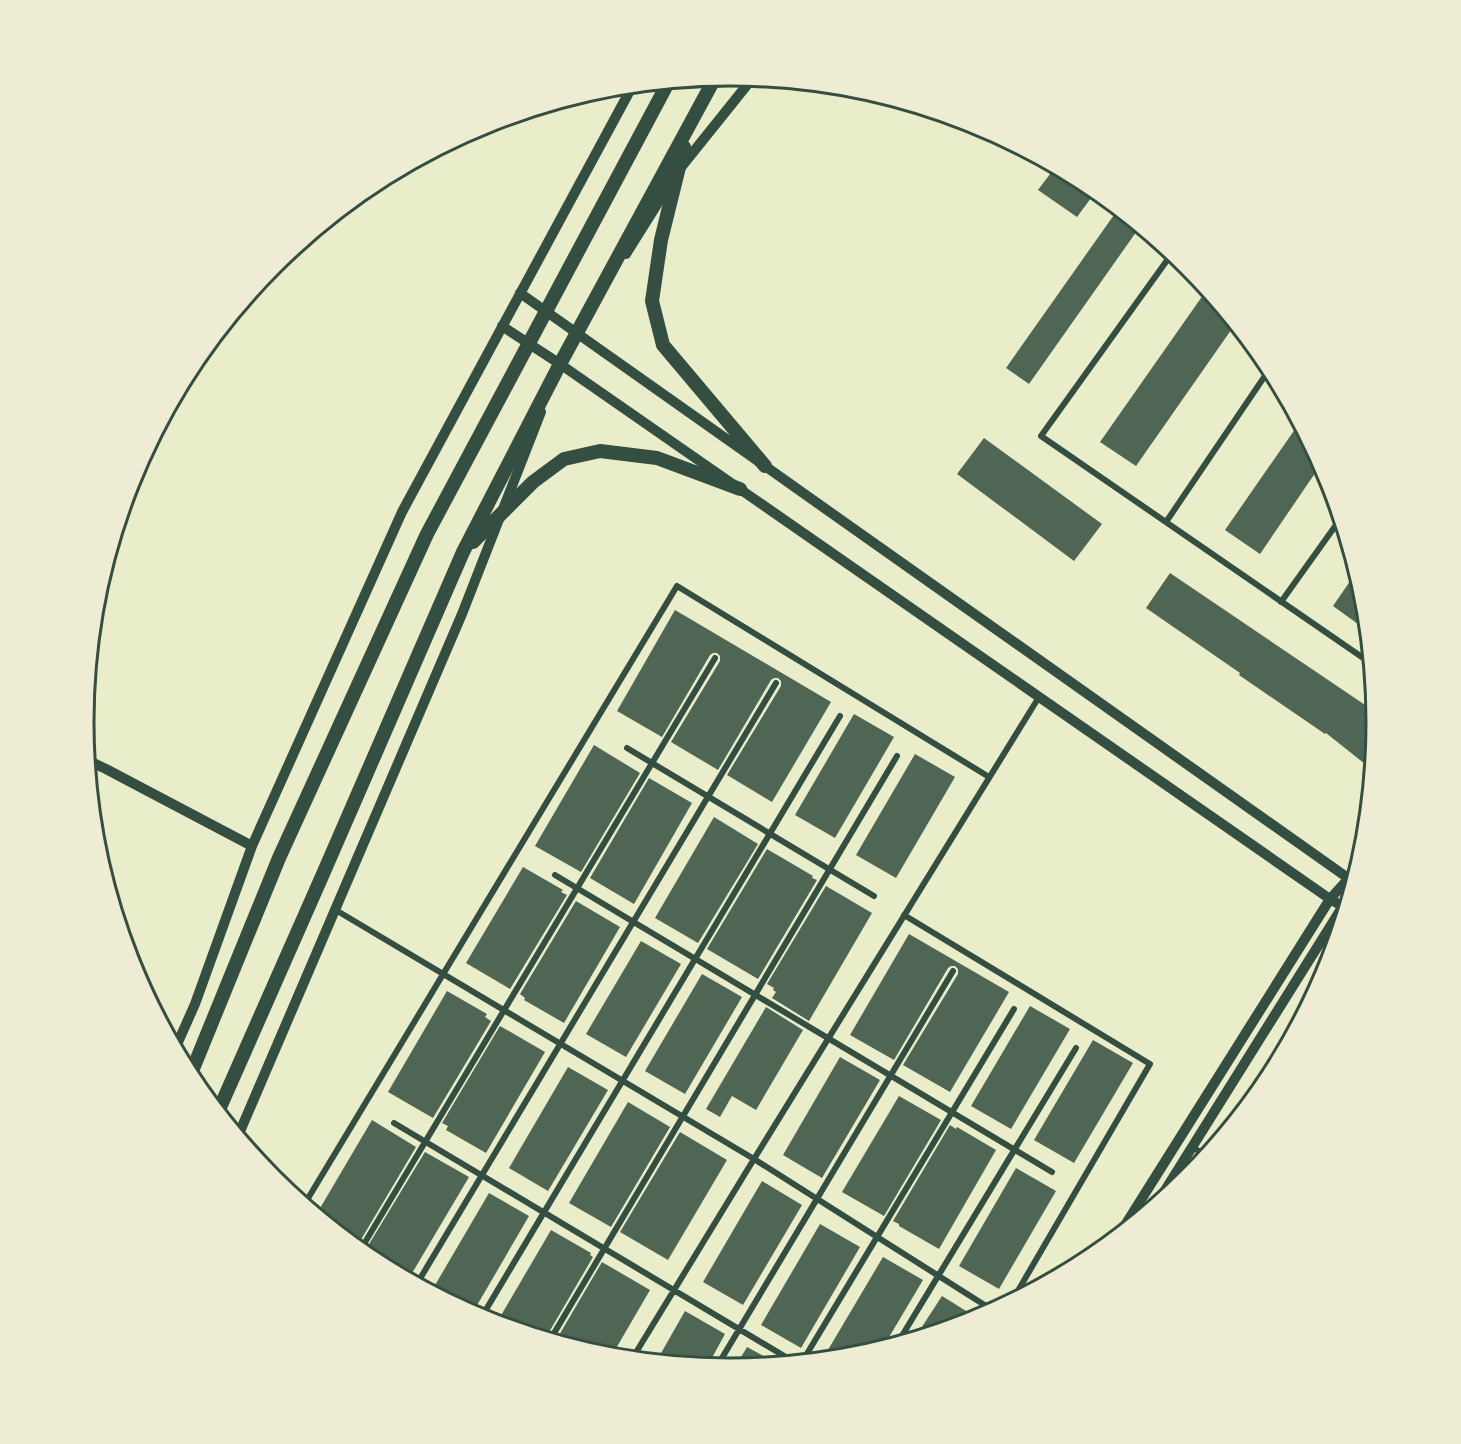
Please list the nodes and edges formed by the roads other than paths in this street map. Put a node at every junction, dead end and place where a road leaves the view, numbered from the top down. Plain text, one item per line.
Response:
1 (710, 86) edge
2 (746, 86) edge
3 (665, 89) edge
4 (628, 94) edge
5 (688, 128) junction
6 (678, 171) junction
7 (1168, 259) edge
8 (520, 293) junction
9 (546, 311) junction
10 (502, 326) junction
11 (577, 334) junction
12 (528, 344) junction
13 (560, 364) junction
14 (1265, 376) edge
15 (765, 466) junction
16 (741, 489) junction
17 (501, 514) junction
18 (1166, 522) junction
19 (1336, 526) edge
20 (462, 552) junction
21 (1281, 602) junction
22 (715, 658) dead end
23 (1364, 658) edge
24 (776, 683) dead end
25 (1039, 697) junction
26 (840, 716) dead end
27 (627, 748) dead end
28 (897, 756) dead end
29 (652, 763) junction
30 (95, 764) edge
31 (989, 777) junction
32 (708, 796) junction
33 (770, 833) junction
34 (252, 846) junction
35 (830, 869) junction
36 (1348, 874) edge
37 (555, 875) dead end
38 (1345, 886) edge
39 (577, 888) junction
40 (874, 896) dead end
41 (1330, 899) junction
42 (1340, 903) edge
43 (334, 909) junction
44 (904, 915) junction
45 (634, 921) junction
46 (1334, 924) edge
47 (695, 958) junction
48 (953, 971) dead end
49 (443, 974) junction
50 (756, 994) junction
51 (1014, 1009) dead end
52 (504, 1010) junction
53 (829, 1038) junction
54 (179, 1040) edge
55 (560, 1044) junction
56 (1076, 1048) dead end
57 (194, 1065) edge
58 (891, 1075) junction
59 (622, 1081) junction
60 (222, 1103) edge
61 (952, 1112) junction
62 (683, 1116) junction
63 (394, 1123) dead end
64 (241, 1128) edge
65 (425, 1142) junction
66 (1192, 1147) junction
67 (1015, 1149) junction
68 (1200, 1152) edge
69 (754, 1159) junction
70 (1052, 1172) dead end
71 (482, 1176) junction
72 (1170, 1182) edge
73 (308, 1198) edge
74 (817, 1199) junction
75 (544, 1213) junction
76 (1130, 1217) edge
77 (877, 1237) junction
78 (365, 1242) edge
79 (604, 1249) junction
80 (939, 1276) junction
81 (421, 1277) dead end
82 (1019, 1289) edge
83 (674, 1291) junction
84 (985, 1305) edge
85 (486, 1310) edge
86 (739, 1329) junction
87 (553, 1333) edge
88 (903, 1335) edge
89 (638, 1351) edge
90 (807, 1354) edge
91 (784, 1356) edge
92 (722, 1358) edge

1 - 5 highway
2 - 6 street
3 - 9 highway
4 - 8 street
5 - 6 highway
5 - 11 highway
6 - 11 street
6 - 15 highway
7 - 18 street
8 - 9 street
8 - 10 street
9 - 11 street
9 - 12 highway
10 - 12 street
10 - 34 street
11 - 13 highway
11 - 15 street
12 - 13 street
12 - 57 highway
13 - 16 street
13 - 17 street
13 - 20 highway
14 - 18 street
15 - 36 street
16 - 17 highway
16 - 25 street
17 - 20 highway
17 - 43 street
18 - 21 street
19 - 21 street
20 - 60 highway
21 - 23 street
22 - 29 street
24 - 32 street
25 - 31 street
25 - 41 street
26 - 33 street
27 - 29 street
28 - 35 street
29 - 32 street
29 - 39 street
30 - 34 street
31 - 44 street
31 - 49 street
32 - 33 street
32 - 45 street
33 - 35 street
33 - 47 street
34 - 54 street
35 - 40 street
35 - 50 street
37 - 39 street
38 - 41 street
39 - 45 street
39 - 52 street
41 - 42 street
41 - 76 street
43 - 49 street
43 - 64 street
44 - 53 street
44 - 82 street
45 - 47 street
45 - 55 street
46 - 66 street
47 - 50 street
47 - 59 street
48 - 58 street
49 - 52 street
49 - 73 street
50 - 53 street
50 - 62 street
51 - 61 street
52 - 55 street
52 - 65 street
53 - 58 street
53 - 69 street
55 - 59 street
55 - 71 street
56 - 67 street
58 - 61 street
58 - 74 street
59 - 62 street
59 - 75 street
61 - 67 street
61 - 77 street
62 - 69 street
62 - 79 street
63 - 65 street
65 - 71 street
65 - 78 street
66 - 68 street
66 - 72 street
67 - 70 street
67 - 80 street
69 - 74 street
69 - 83 street
71 - 75 street
71 - 81 street
74 - 77 street
74 - 86 street
75 - 79 street
75 - 85 street
77 - 80 street
77 - 90 street
79 - 83 street
79 - 87 street
80 - 84 street
80 - 88 street
83 - 86 street
83 - 89 street
86 - 91 street
86 - 92 street

